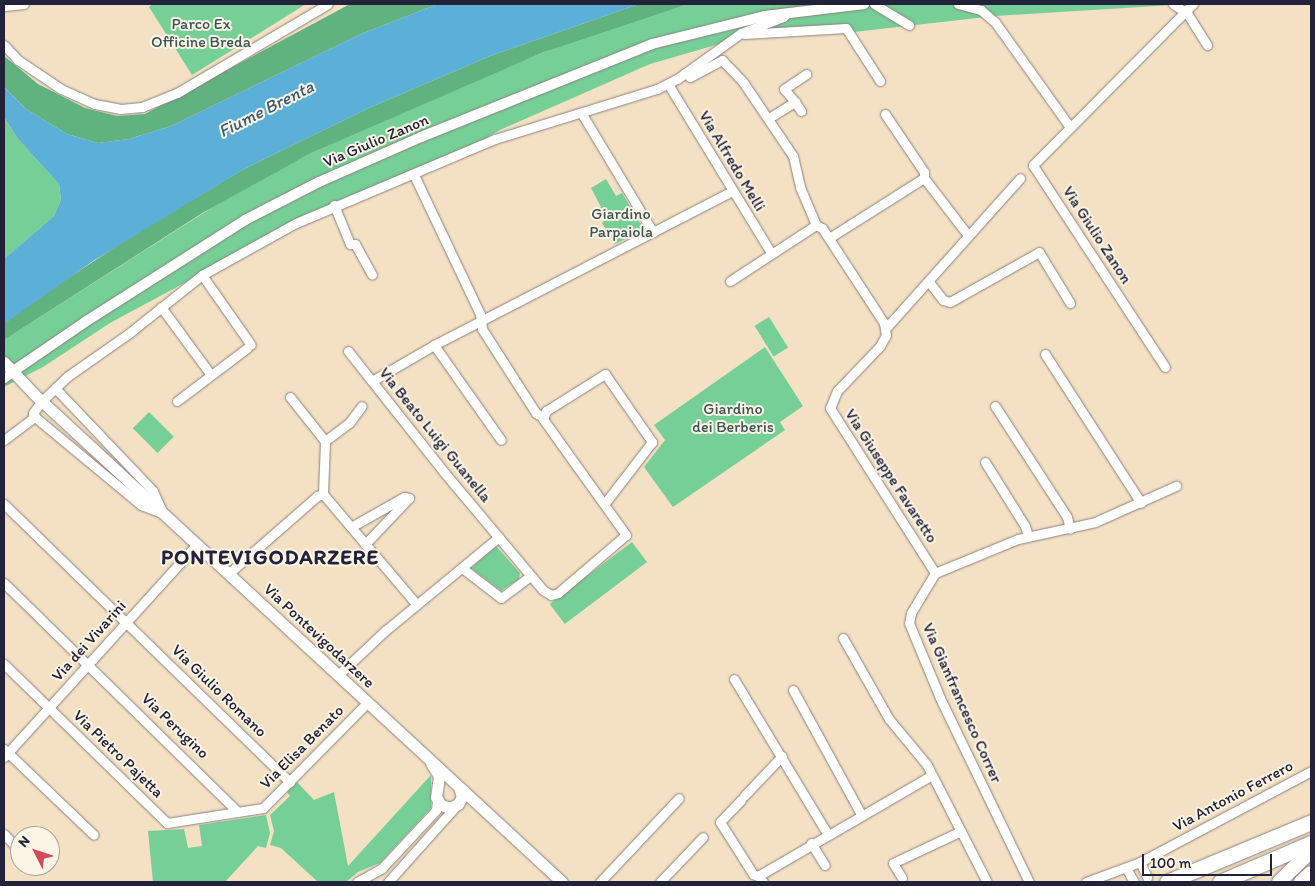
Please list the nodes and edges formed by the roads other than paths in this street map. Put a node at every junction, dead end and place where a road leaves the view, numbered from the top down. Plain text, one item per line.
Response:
1 (24, 4) edge
2 (328, 4) edge
3 (864, 4) edge
4 (874, 4) edge
5 (958, 4) edge
6 (1173, 4) edge
7 (1193, 4) edge
8 (4, 6) edge
9 (1184, 10) junction
10 (787, 13) junction
11 (909, 25) dead end
12 (741, 33) junction
13 (4, 45) edge
14 (1208, 45) dead end
15 (685, 73) junction
16 (806, 74) dead end
17 (880, 81) dead end
18 (668, 84) junction
19 (795, 102) junction
20 (801, 111) dead end
21 (582, 114) junction
22 (884, 114) dead end
23 (769, 118) junction
24 (1070, 127) junction
25 (414, 175) junction
26 (924, 178) junction
27 (1020, 178) dead end
28 (732, 191) junction
29 (334, 205) junction
30 (816, 224) junction
31 (652, 232) junction
32 (967, 234) junction
33 (829, 238) junction
34 (771, 253) junction
35 (202, 275) junction
36 (372, 275) dead end
37 (730, 281) dead end
38 (929, 282) junction
39 (1070, 303) dead end
40 (161, 307) junction
41 (481, 321) junction
42 (886, 328) junction
43 (434, 345) junction
44 (348, 352) dead end
45 (1045, 354) dead end
46 (1165, 368) dead end
47 (6, 369) edge
48 (211, 375) junction
49 (68, 376) junction
50 (372, 382) junction
51 (54, 388) junction
52 (46, 397) dead end
53 (290, 398) dead end
54 (68, 401) junction
55 (177, 401) dead end
56 (38, 406) dead end
57 (362, 406) dead end
58 (994, 406) dead end
59 (35, 417) junction
60 (543, 417) junction
61 (4, 440) edge
62 (501, 440) dead end
63 (325, 441) junction
64 (985, 462) dead end
65 (1176, 486) dead end
66 (323, 494) junction
67 (605, 503) junction
68 (1141, 503) junction
69 (4, 504) edge
70 (163, 513) junction
71 (351, 527) junction
72 (1070, 529) junction
73 (1028, 536) junction
74 (499, 537) junction
75 (365, 544) junction
76 (196, 545) junction
77 (462, 568) junction
78 (935, 573) junction
79 (228, 574) junction
80 (530, 576) junction
81 (4, 582) edge
82 (417, 605) junction
83 (127, 622) junction
84 (843, 638) dead end
85 (4, 664) edge
86 (89, 664) junction
87 (338, 675) junction
88 (734, 679) dead end
89 (793, 690) dead end
90 (367, 703) junction
91 (49, 708) junction
92 (5, 753) edge
93 (782, 756) junction
94 (431, 762) junction
95 (1311, 771) edge
96 (932, 775) junction
97 (290, 782) junction
98 (457, 785) junction
99 (438, 787) junction
100 (679, 798) dead end
101 (437, 800) junction
102 (457, 805) junction
103 (480, 807) junction
104 (238, 812) junction
105 (861, 814) junction
106 (1311, 822) edge
107 (167, 823) joint
108 (961, 831) junction
109 (827, 833) junction
110 (94, 835) dead end
111 (703, 837) dead end
112 (811, 843) junction
113 (1311, 844) edge
114 (1311, 851) edge
115 (1140, 862) junction
116 (825, 865) dead end
117 (1126, 868) junction
118 (1311, 873) edge
119 (368, 876) junction
120 (1147, 877) dead end
121 (902, 878) dead end
122 (760, 879) edge
123 (356, 882) edge
124 (382, 882) edge
125 (388, 882) edge
126 (562, 882) edge
127 (600, 882) edge
128 (660, 882) edge
129 (987, 882) edge
130 (1029, 882) edge
131 (1086, 882) edge
132 (1134, 882) edge
133 (1167, 882) edge
134 (1220, 882) edge
135 (1279, 882) edge
136 (1301, 882) edge

1 - 8 street
2 - 13 street
3 - 10 street, Via Giulio Zanon
4 - 11 street
5 - 24 street
6 - 9 street
7 - 9 street, Via Giulio Zanon
9 - 14 street
9 - 24 street, Via Giulio Zanon
10 - 12 street, Via Giulio Zanon
10 - 47 street, Via Giulio Zanon
12 - 15 street, Via Giulio Zanon
12 - 17 street
15 - 18 street, Via Giulio Zanon
15 - 23 street
16 - 19 street
18 - 21 street, Via Giulio Zanon
18 - 28 street, Via Alfredo Melli
19 - 20 street
19 - 23 street
21 - 25 street, Via Giulio Zanon
21 - 31 street
22 - 26 street
23 - 30 street
24 - 46 street, Via Giulio Zanon
25 - 29 street, Via Giulio Zanon
25 - 41 street
26 - 32 street
26 - 33 street
27 - 32 street
28 - 31 street
28 - 34 street, Via Alfredo Melli
29 - 35 street, Via Giulio Zanon
29 - 36 street
30 - 33 street
30 - 34 street
31 - 41 street
32 - 38 street
33 - 42 street
34 - 37 street
35 - 40 street, Via Giulio Zanon
35 - 48 street
38 - 39 street
38 - 42 street
40 - 48 street
40 - 49 street, Via Giulio Zanon
41 - 43 street
41 - 60 street
42 - 78 street, Via Giuseppe Favaretto
43 - 50 street
43 - 62 street
44 - 50 street, Via Beato Luigi Guanella
45 - 68 street
47 - 70 main road, Via Pontevigodarzere
48 - 55 street
49 - 51 street, Via Giulio Zanon
49 - 54 street
50 - 74 street, Via Beato Luigi Guanella
51 - 52 street, Via Giulio Zanon
51 - 54 street, Via Pontevigodarzere
53 - 63 street
54 - 70 street, Via Pontevigodarzere
56 - 59 street
57 - 63 street
58 - 72 street
59 - 61 street
59 - 70 street, Via Pontevigodarzere
60 - 67 street
60 - 67 street
63 - 66 street
64 - 73 street
65 - 68 street
66 - 71 street
66 - 79 street
67 - 80 street, Via Beato Luigi Guanella
68 - 72 street
69 - 83 street, Via Giulio Romano
70 - 76 main road, Via Pontevigodarzere
71 - 75 street
71 - 75 street
72 - 73 street
73 - 78 street
74 - 77 street
74 - 80 street, Via Beato Luigi Guanella
75 - 82 street
76 - 79 main road, Via Pontevigodarzere
76 - 83 street, Via dei Vivarini
77 - 80 street
77 - 82 street
78 - 130 street, Via Gianfrancesco Correr
79 - 87 main road, Via Pontevigodarzere
81 - 86 street, Via Perugino
82 - 87 street
83 - 86 street, Via dei Vivarini
83 - 97 street, Via Giulio Romano
84 - 96 street
85 - 91 street, Via Pietro Pajetta
86 - 91 street, Via dei Vivarini
86 - 104 street, Via Perugino
87 - 90 main road, Via Pontevigodarzere
88 - 93 street
89 - 105 street
90 - 94 main road, Via Pontevigodarzere
90 - 97 street, Via Elisa Benato
91 - 92 street, Via dei Vivarini
91 - 107 street, Via Pietro Pajetta
92 - 110 street
93 - 109 street
93 - 122 street
94 - 98 main road, Via Pontevigodarzere
94 - 99 main road
95 - 115 street, Via Antonio Ferrero
96 - 105 street
96 - 108 street
97 - 104 street, Via Elisa Benato
98 - 99 main road
98 - 102 main road
98 - 103 main road, Via Pontevigodarzere
99 - 101 main road
100 - 127 street
101 - 102 main road
101 - 119 street
102 - 103 main road
102 - 125 street
103 - 126 main road, Via Pontevigodarzere
104 - 107 street, Via Elisa Benato
105 - 109 street
106 - 133 highway
108 - 121 street
108 - 129 street
109 - 112 street
111 - 128 street
112 - 116 street
112 - 122 street
113 - 134 highway
114 - 135 highway
115 - 117 street, Via Antonio Ferrero
115 - 120 street
117 - 131 street, Via Antonio Ferrero
117 - 132 street
118 - 136 highway
119 - 123 street
119 - 124 street

